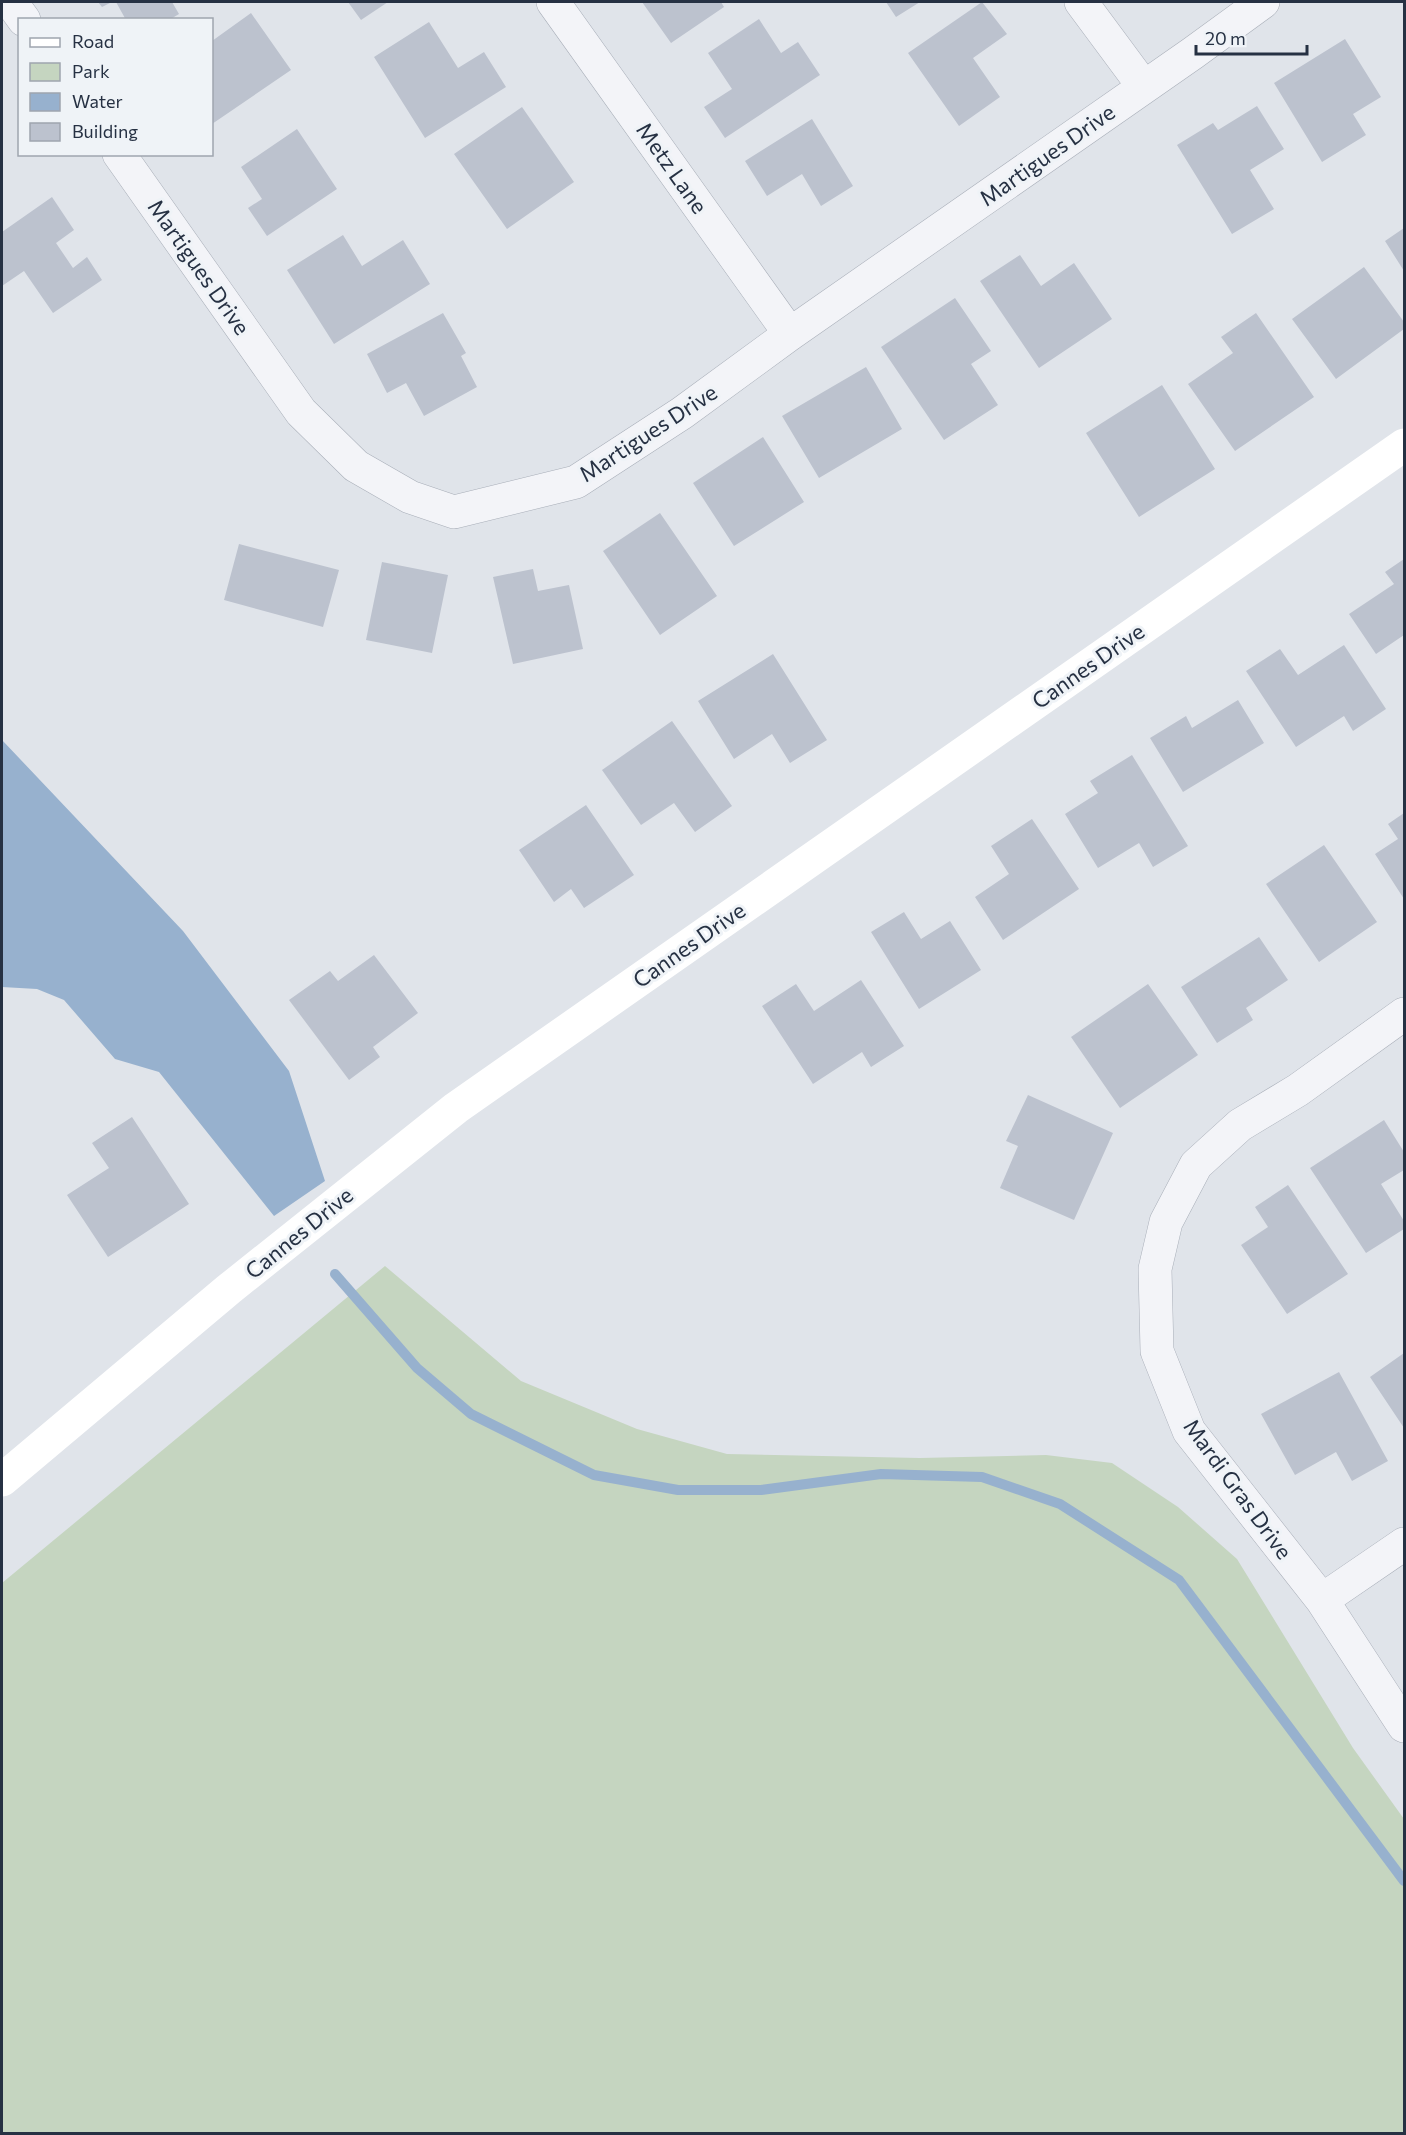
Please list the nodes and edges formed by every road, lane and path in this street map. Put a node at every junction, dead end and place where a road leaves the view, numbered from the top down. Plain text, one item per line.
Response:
1 (11, 2) edge
2 (553, 2) edge
3 (1081, 2) edge
4 (1263, 2) edge
5 (23, 18) edge
6 (1144, 87) junction
7 (120, 156) edge
8 (790, 334) junction
9 (1404, 445) edge
10 (1404, 1014) edge
11 (2, 1480) edge
12 (1404, 1544) edge
13 (1322, 1600) junction
14 (1404, 1726) edge

1 - 5 street
2 - 8 street, Metz Lane
3 - 6 street
4 - 6 street, Martigues Drive
6 - 8 street, Martigues Drive
7 - 8 street, Martigues Drive
9 - 11 street, Cannes Drive
10 - 13 street, Mardi Gras Drive
12 - 13 street
13 - 14 street, Mardi Gras Drive

